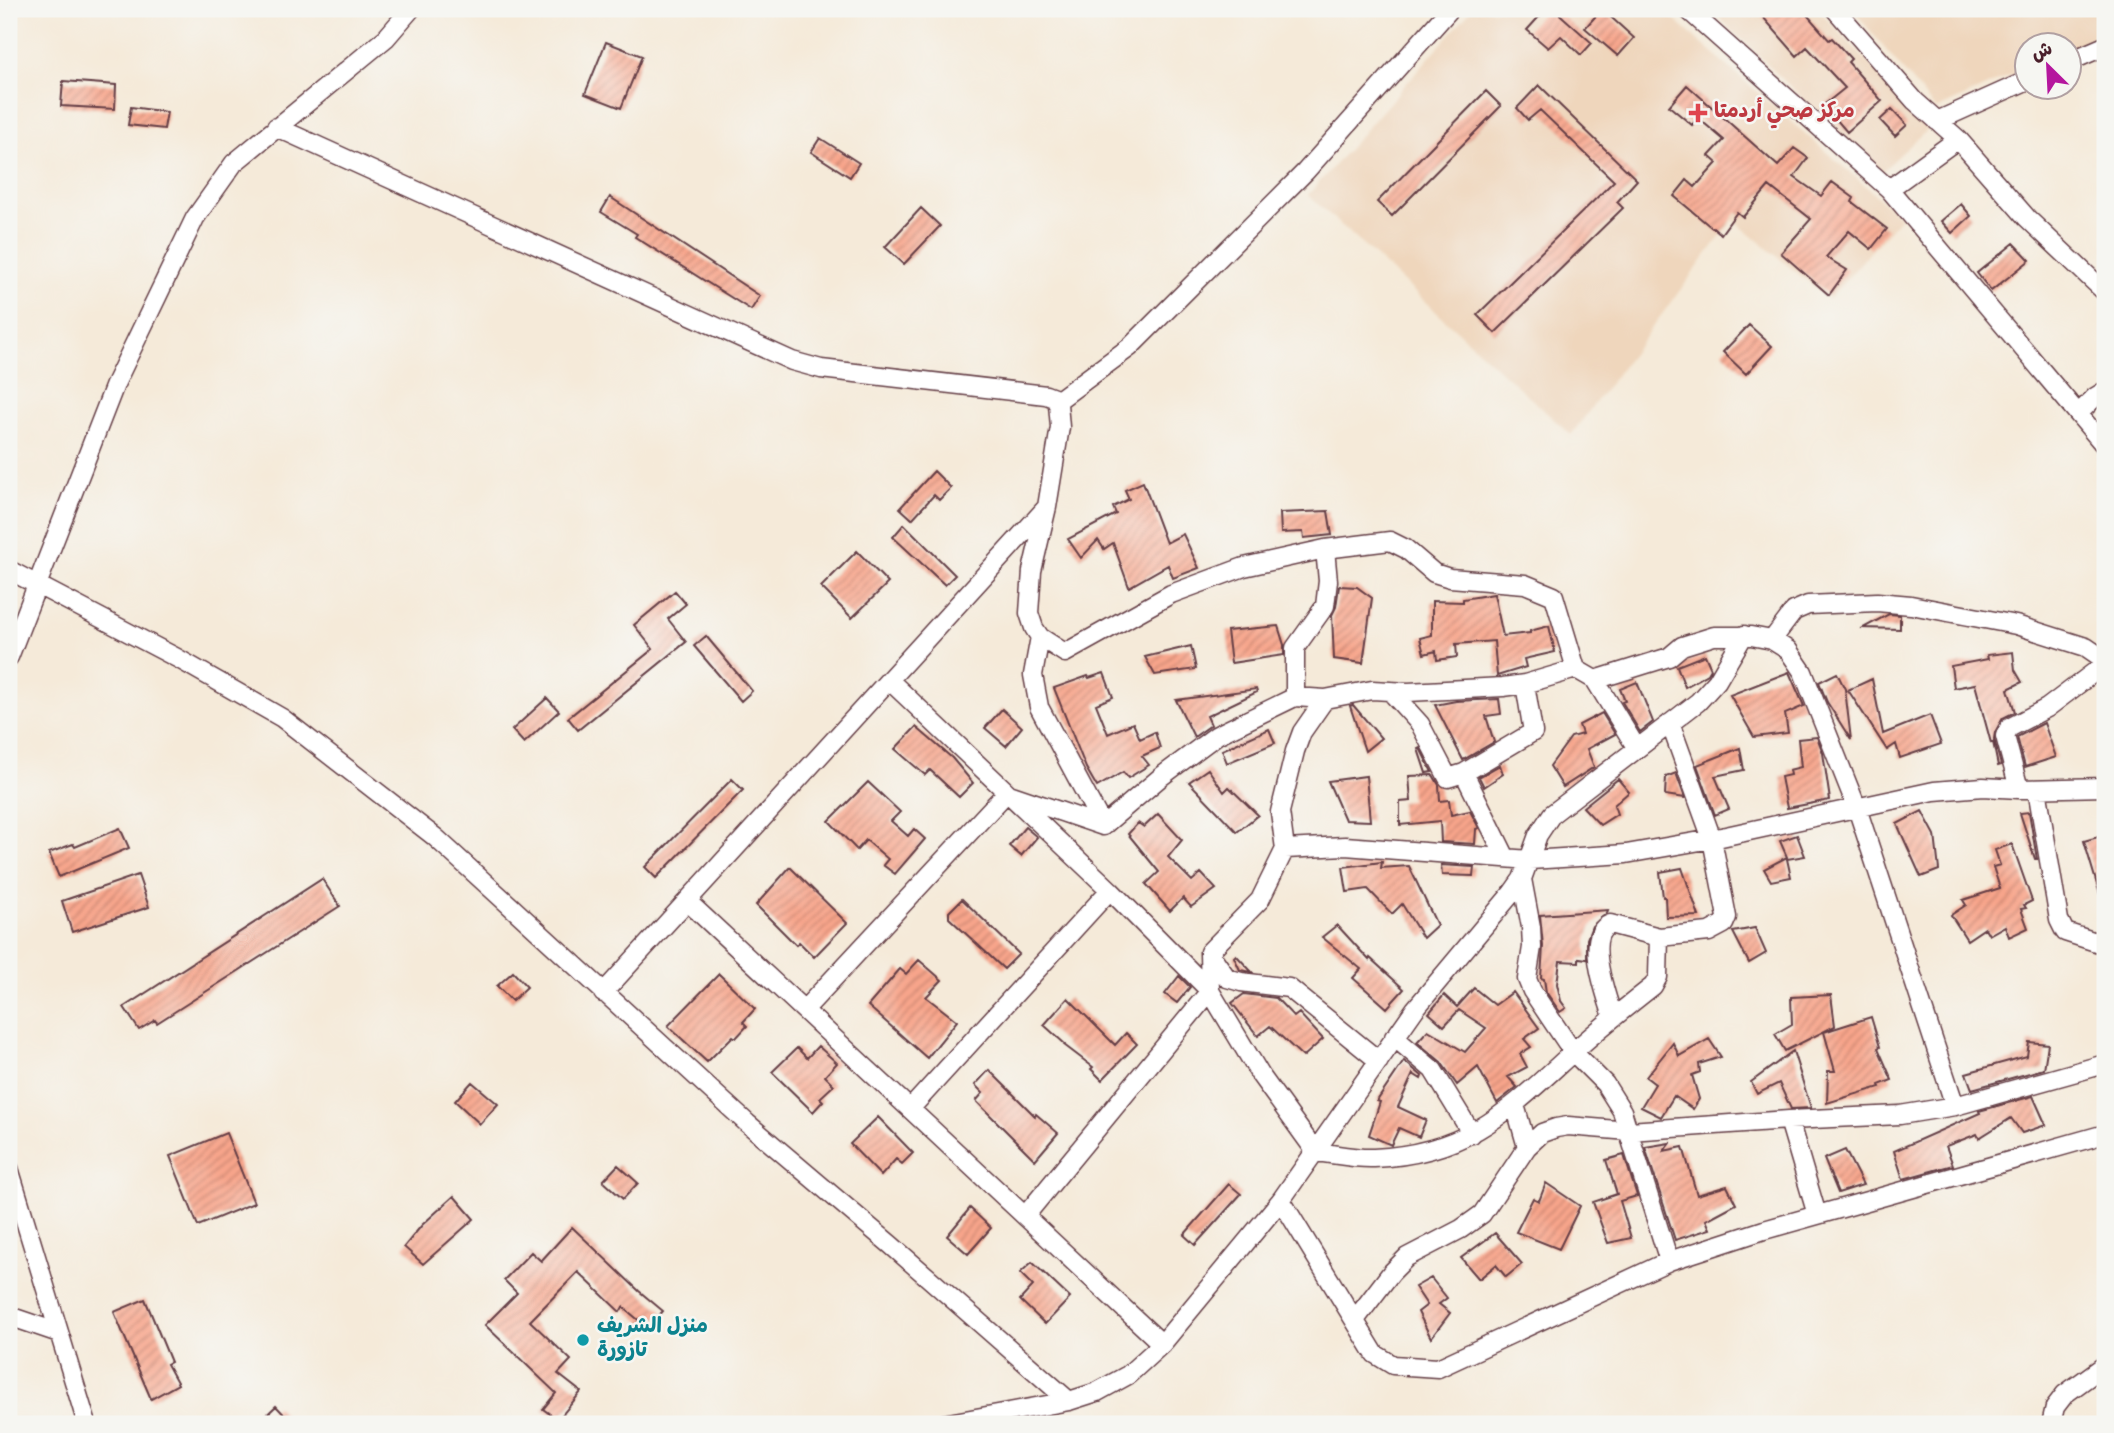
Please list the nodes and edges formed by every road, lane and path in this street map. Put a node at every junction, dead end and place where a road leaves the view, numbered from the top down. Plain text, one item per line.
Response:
1 (411, 9) edge
2 (1450, 9) edge
3 (1687, 9) edge
4 (1835, 9) edge
5 (2105, 46) edge
6 (2082, 56) edge
7 (2012, 87) edge
8 (1937, 121) junction
9 (276, 128) junction
10 (1958, 139) junction
11 (1889, 189) junction
12 (2105, 292) edge
13 (2105, 391) edge
14 (1057, 401) junction
15 (2079, 413) junction
16 (2105, 446) edge
17 (1047, 507) junction
18 (1325, 549) junction
19 (9, 570) edge
20 (36, 584) junction
21 (1744, 635) junction
22 (1040, 637) junction
23 (1772, 640) junction
24 (9, 657) edge
25 (2105, 662) edge
26 (1576, 669) junction
27 (889, 680) junction
28 (1595, 680) junction
29 (1525, 684) junction
30 (1390, 691) junction
31 (1295, 696) junction
32 (1325, 699) junction
33 (1670, 723) junction
34 (1636, 747) junction
35 (1464, 773) junction
36 (2105, 787) edge
37 (2028, 789) junction
38 (1006, 793) junction
39 (1857, 807) junction
40 (1103, 826) junction
41 (1712, 839) junction
42 (1284, 849) junction
43 (1506, 858) junction
44 (1530, 860) junction
45 (1522, 879) junction
46 (1110, 890) junction
47 (687, 901) junction
48 (1659, 937) junction
49 (2105, 945) edge
50 (1209, 951) junction
51 (1210, 991) junction
52 (603, 993) junction
53 (804, 1010) junction
54 (1613, 1017) junction
55 (1394, 1037) junction
56 (1573, 1052) junction
57 (1379, 1061) junction
58 (2105, 1064) edge
59 (1515, 1105) junction
60 (1955, 1106) junction
61 (910, 1109) junction
62 (1789, 1120) junction
63 (1629, 1131) junction
64 (1472, 1133) junction
65 (2105, 1134) edge
66 (1527, 1147) junction
67 (1316, 1152) junction
68 (9, 1168) edge
69 (1281, 1200) junction
70 (1816, 1215) junction
71 (1026, 1216) junction
72 (1670, 1261) junction
73 (9, 1316) edge
74 (1354, 1320) junction
75 (60, 1333) junction
76 (1162, 1344) junction
77 (2105, 1365) edge
78 (1069, 1401) junction
79 (88, 1424) edge
80 (943, 1424) edge
81 (2051, 1424) edge

1 - 9 street
2 - 14 street
3 - 11 street
4 - 8 street
5 - 6 street
7 - 8 street
8 - 10 street
9 - 14 street
9 - 20 street
10 - 11 street
10 - 12 street
11 - 15 street
13 - 15 street
14 - 17 street
15 - 16 street
17 - 22 street
17 - 27 street
18 - 22 street
18 - 26 street
18 - 31 street
19 - 20 street
20 - 24 street
20 - 52 street
21 - 23 street
21 - 28 street
21 - 33 street
22 - 40 street
23 - 25 street
23 - 39 street
25 - 37 street
26 - 28 street
26 - 29 street
27 - 38 street
27 - 47 street
28 - 34 street
29 - 30 street
29 - 35 street
30 - 32 street
30 - 35 street
31 - 32 street
31 - 40 street
32 - 42 street
33 - 34 street
33 - 41 street
34 - 44 street
35 - 43 street
36 - 37 street
37 - 39 street
37 - 49 street
38 - 40 street
38 - 46 street
38 - 53 street
39 - 41 street
39 - 60 street
41 - 44 street
41 - 48 street
42 - 43 street
42 - 50 street
43 - 44 street
44 - 45 street
45 - 55 street
45 - 56 street
46 - 51 street
46 - 61 street
47 - 52 street
47 - 53 street
48 - 54 street
48 - 54 street
50 - 51 street
50 - 57 street
51 - 67 street
51 - 71 street
52 - 78 street
53 - 61 street
54 - 56 street
55 - 57 street
55 - 64 street
56 - 59 street
56 - 63 street
57 - 67 street
58 - 60 street
59 - 64 street
59 - 66 street
60 - 62 street
61 - 71 street
62 - 63 street
62 - 70 street
63 - 66 street
63 - 72 street
64 - 67 street
65 - 70 street
66 - 74 street
67 - 69 street
68 - 75 street
69 - 74 street
69 - 76 street
70 - 72 street
71 - 76 street
72 - 74 street
73 - 75 street
75 - 79 street
76 - 78 street
77 - 81 street
78 - 80 street

